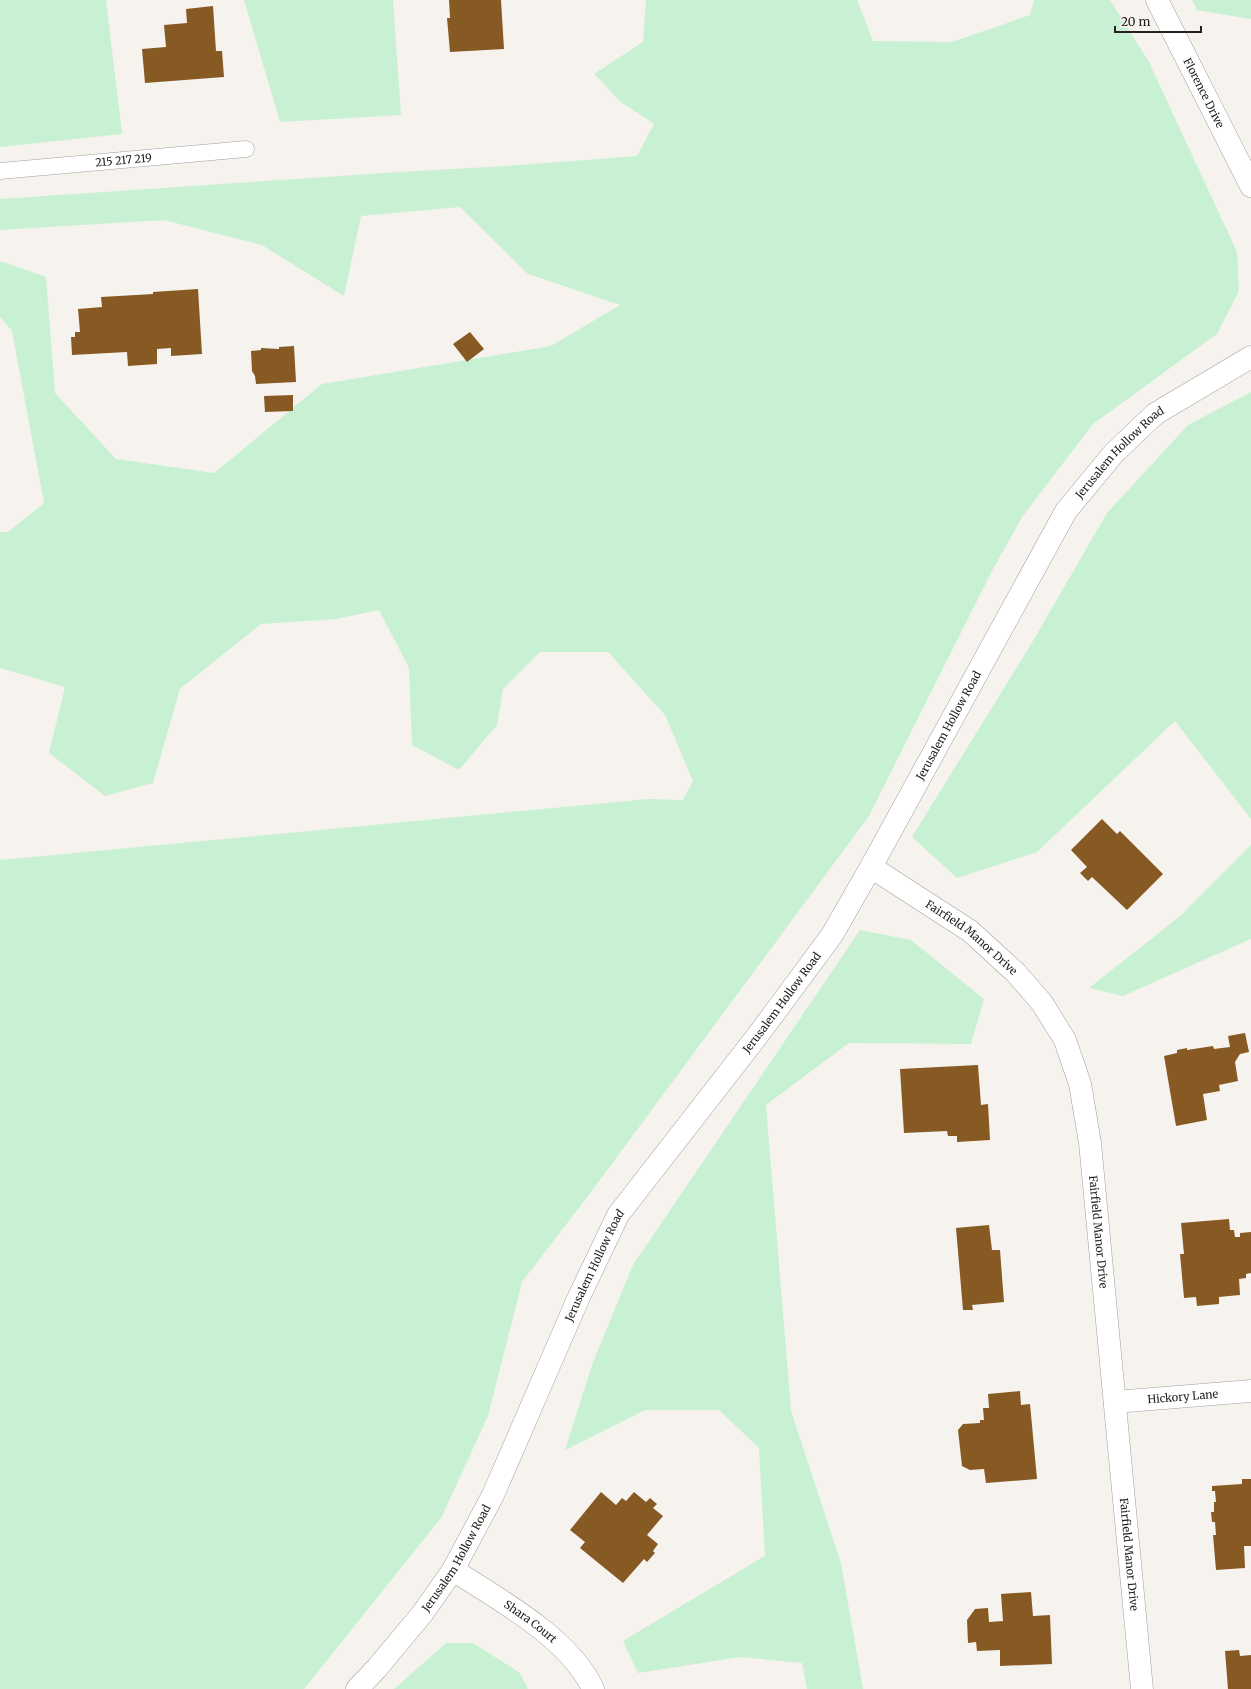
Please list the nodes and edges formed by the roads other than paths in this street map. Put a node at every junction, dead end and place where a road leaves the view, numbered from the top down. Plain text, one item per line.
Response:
1 (1157, 0) edge
2 (246, 149) dead end
3 (0, 172) edge
4 (1251, 186) edge
5 (1251, 357) edge
6 (871, 867) junction
7 (1251, 1391) edge
8 (1115, 1402) junction
9 (453, 1570) junction
10 (357, 1689) edge
11 (593, 1689) edge
12 (1142, 1689) edge

1 - 4 street, Florence Drive
2 - 3 lane, 215 217 219
5 - 6 street, Jerusalem Hollow Road
6 - 8 street, Fairfield Manor Drive
6 - 9 street, Jerusalem Hollow Road
7 - 8 street, Hickory Lane
8 - 12 street, Fairfield Manor Drive
9 - 10 street, Jerusalem Hollow Road
9 - 11 street, Shara Court

